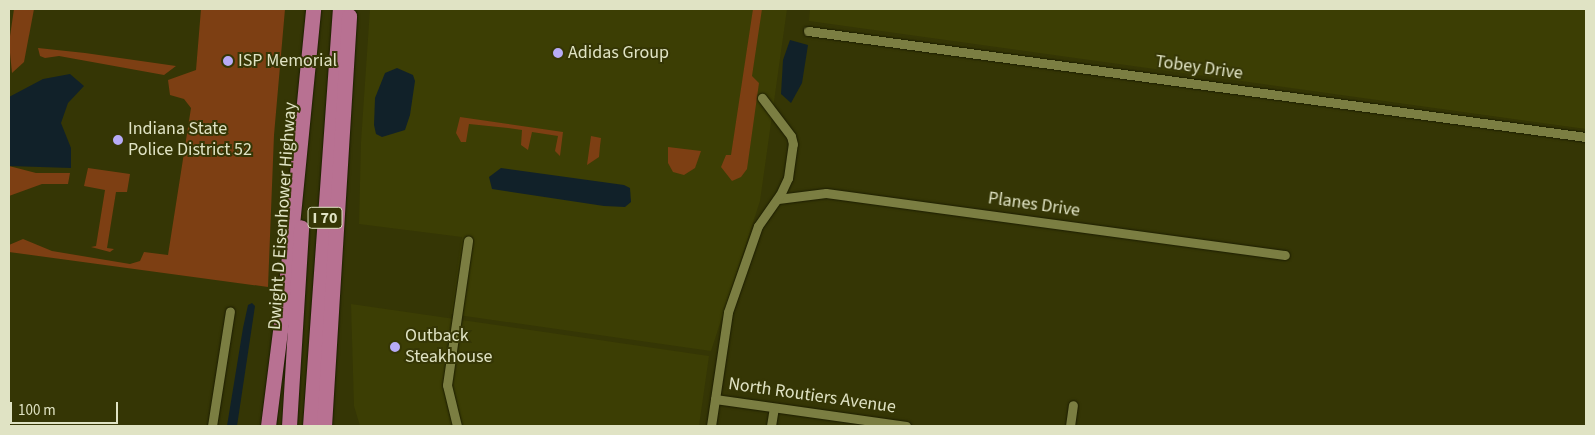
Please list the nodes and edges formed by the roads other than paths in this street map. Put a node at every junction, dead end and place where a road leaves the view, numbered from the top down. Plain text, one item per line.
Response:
1 (314, 9) edge
2 (340, 9) edge
3 (349, 9) edge
4 (808, 31) dead end
5 (762, 98) dead end
6 (1586, 137) edge
7 (778, 199) junction
8 (468, 241) dead end
9 (1285, 255) dead end
10 (335, 271) junction
11 (230, 311) dead end
12 (715, 399) junction
13 (1073, 405) dead end
14 (774, 408) junction
15 (212, 426) edge
16 (268, 426) edge
17 (289, 426) edge
18 (310, 426) edge
19 (324, 426) edge
20 (334, 426) edge
21 (457, 426) edge
22 (710, 426) edge
23 (771, 426) edge
24 (906, 426) edge
25 (1070, 426) edge

1 - 16 highway
1 - 17 highway, Dwight D Eisenhower Highway / I 70
2 - 18 highway, I 70
3 - 10 highway
4 - 6 street, Tobey Drive
5 - 7 street
7 - 9 street, Planes Drive
7 - 12 street
8 - 21 street
10 - 19 highway
10 - 20 highway
11 - 15 street
12 - 14 street, North Routiers Avenue
12 - 22 street
13 - 25 street
14 - 23 street
14 - 24 street, North Routiers Avenue

